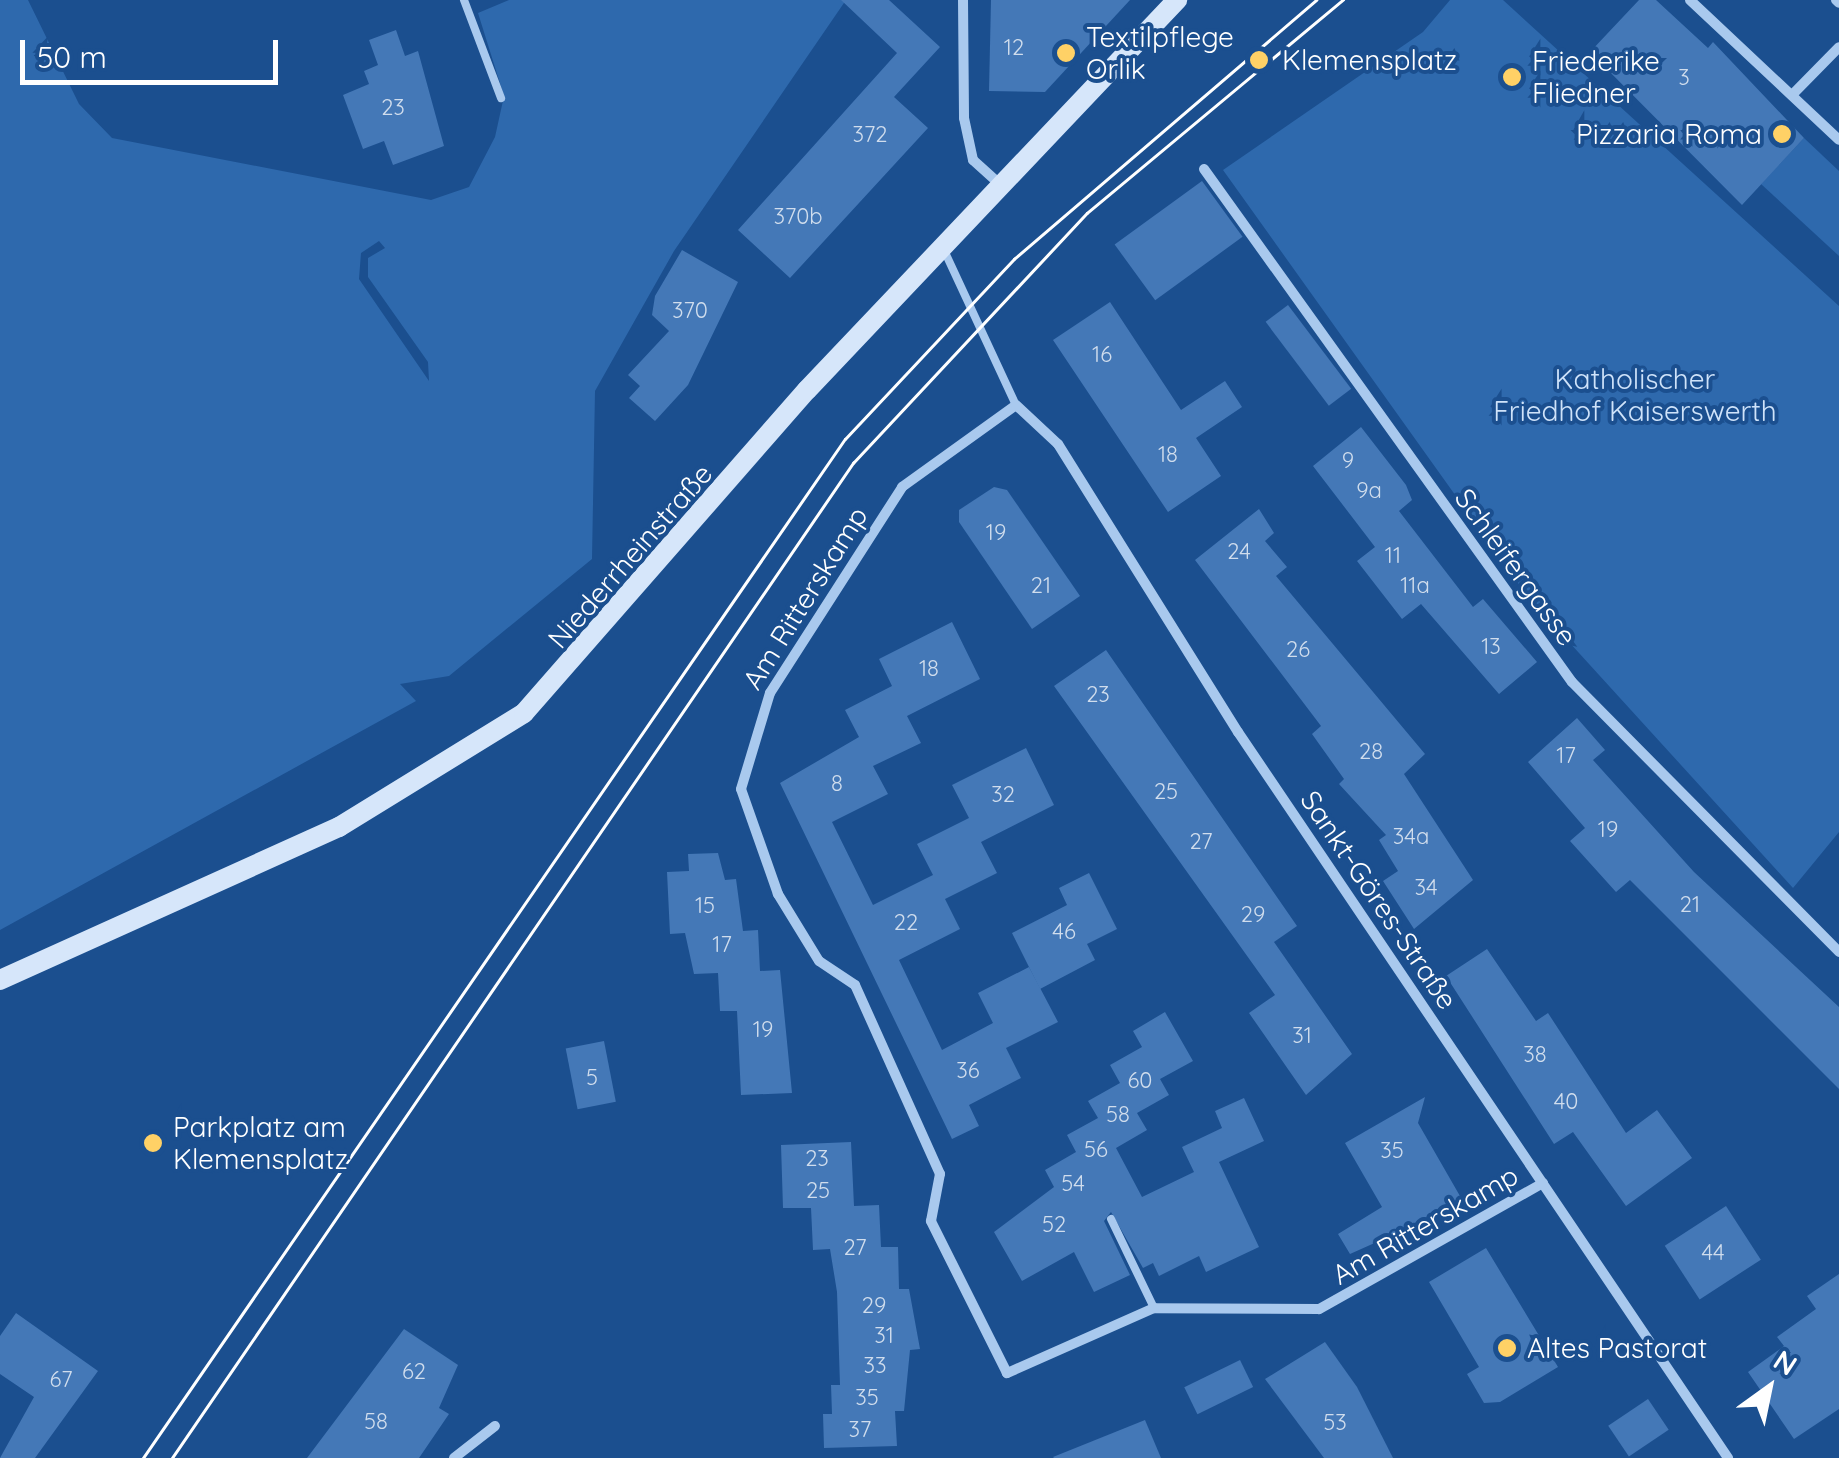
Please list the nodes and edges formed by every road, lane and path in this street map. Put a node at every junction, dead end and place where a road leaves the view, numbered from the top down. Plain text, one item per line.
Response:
1 (464, 0) edge
2 (963, 0) edge
3 (1177, 0) edge
4 (1690, 0) edge
5 (1839, 47) edge
6 (1792, 95) junction
7 (501, 98) dead end
8 (1839, 140) edge
9 (1204, 169) dead end
10 (1001, 185) junction
11 (943, 248) junction
12 (1016, 406) junction
13 (1839, 952) edge
14 (0, 980) edge
15 (1543, 1184) junction
16 (1111, 1219) dead end
17 (1154, 1308) junction
18 (495, 1426) dead end
19 (454, 1458) edge
20 (1728, 1458) edge

1 - 7 lane
2 - 10 street
3 - 10 main road, Niederrheinstraße
4 - 6 street
5 - 6 street
6 - 8 street
9 - 13 street, Schleifergasse
10 - 11 main road, Niederrheinstraße
11 - 12 lane
11 - 14 main road, Niederrheinstraße
12 - 15 street, Sankt-Göres-Straße
12 - 17 street, Am Ritterskamp
15 - 17 street, Am Ritterskamp
15 - 20 street, Sankt-Göres-Straße
16 - 17 lane
18 - 19 street

